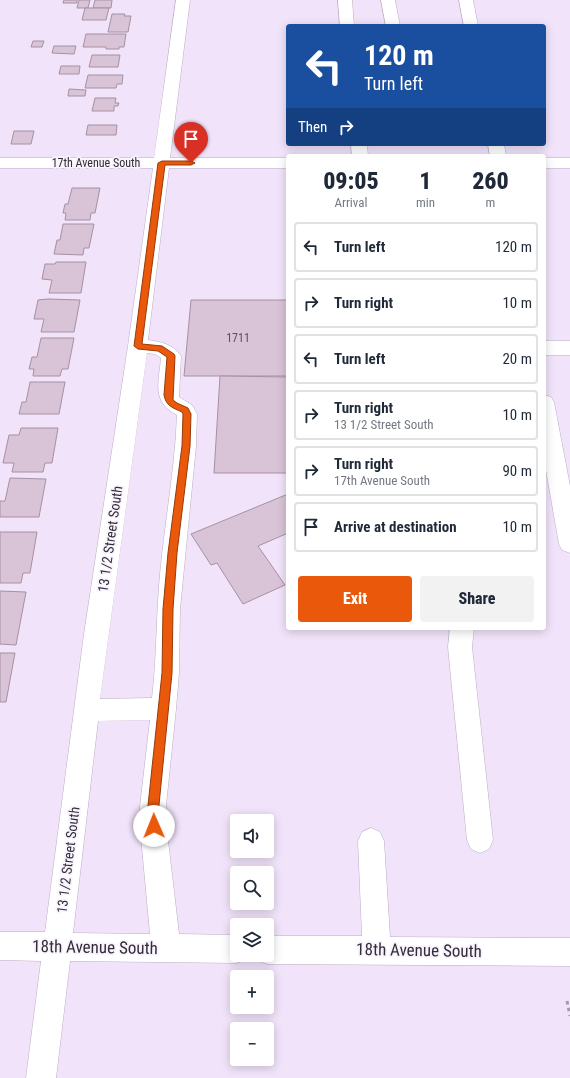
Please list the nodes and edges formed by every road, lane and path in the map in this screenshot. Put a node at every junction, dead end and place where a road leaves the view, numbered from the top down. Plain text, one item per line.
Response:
1 (183, 0) edge
2 (345, 0) edge
3 (388, 0) edge
4 (466, 0) edge
5 (348, 24) edge
6 (393, 24) edge
7 (471, 24) edge
8 (0, 163) edge
9 (162, 163) junction
10 (286, 163) edge
11 (546, 163) edge
12 (570, 163) edge
13 (138, 346) junction
14 (546, 348) edge
15 (570, 348) edge
16 (546, 422) edge
17 (550, 464) edge
18 (570, 544) edge
19 (462, 630) edge
20 (86, 710) junction
21 (164, 710) junction
22 (480, 840) dead end
23 (371, 841) dead end
24 (0, 946) edge
25 (58, 947) junction
26 (166, 948) junction
27 (230, 949) edge
28 (274, 950) edge
29 (377, 950) junction
30 (570, 952) edge
31 (567, 1001) dead end
32 (570, 1016) edge
33 (41, 1078) edge

1 - 9 street, 13 1/2 Street South
2 - 5 street
3 - 6 street
4 - 7 street
8 - 9 street, 17th Avenue South
9 - 10 street, 17th Avenue South
9 - 13 street, 13 1/2 Street South
11 - 12 street
13 - 20 street, 13 1/2 Street South
13 - 21 street
14 - 15 street
16 - 17 street
17 - 18 street
19 - 22 street
20 - 21 street
20 - 25 street, 13 1/2 Street South
21 - 26 street
23 - 29 street
24 - 25 street, 18th Avenue South
25 - 26 street, 18th Avenue South
25 - 33 street, 13 1/2 Street South
26 - 27 street, 18th Avenue South
28 - 29 street, 18th Avenue South
29 - 30 street, 18th Avenue South
31 - 32 path

